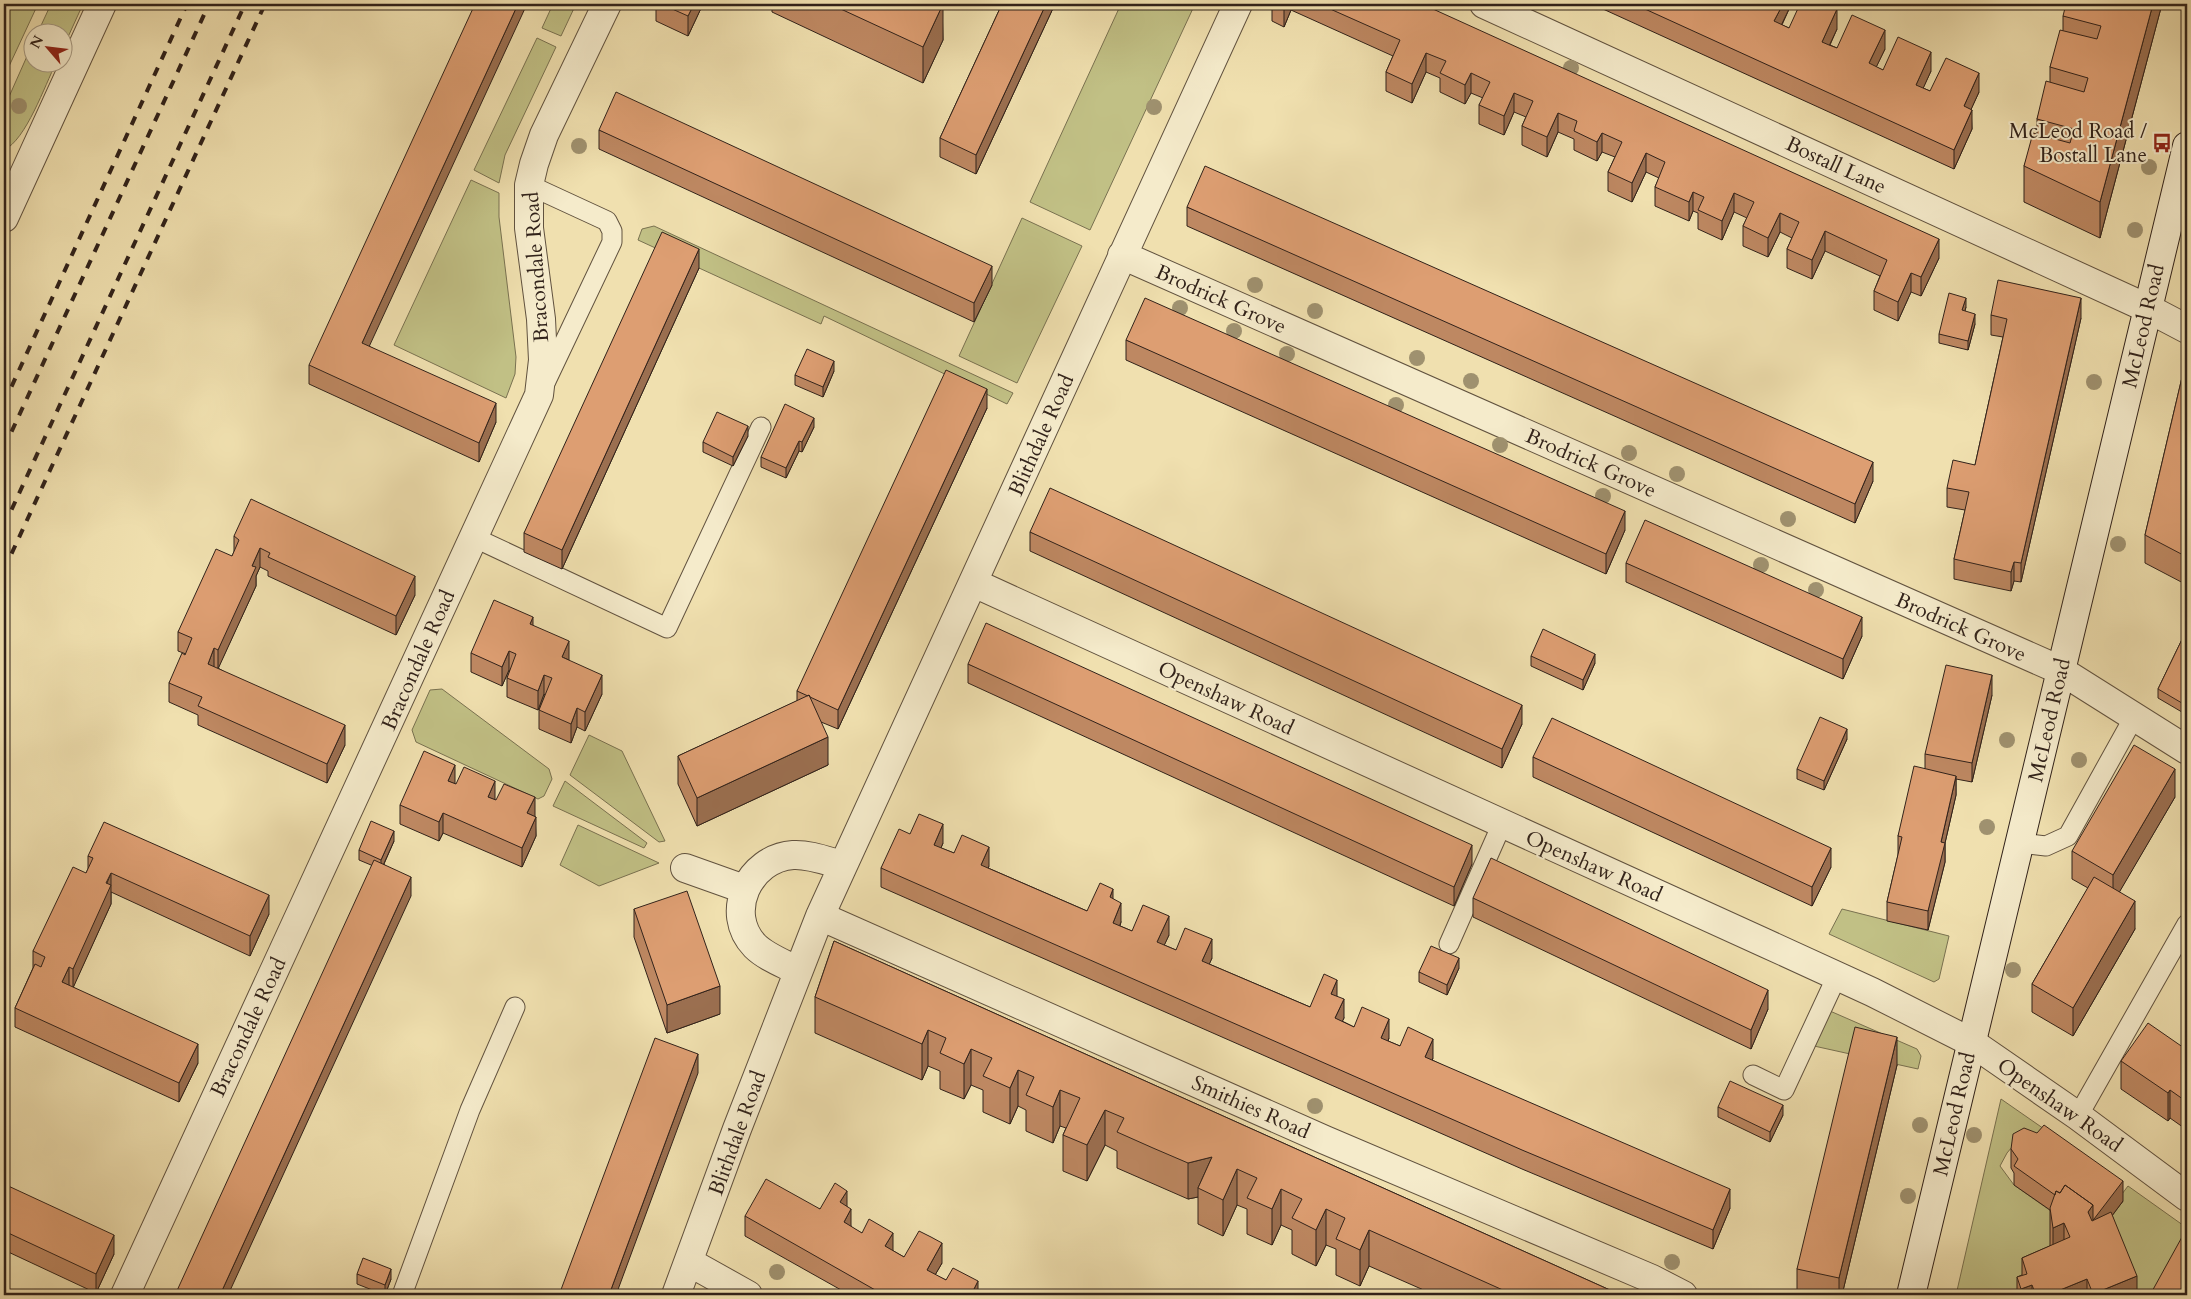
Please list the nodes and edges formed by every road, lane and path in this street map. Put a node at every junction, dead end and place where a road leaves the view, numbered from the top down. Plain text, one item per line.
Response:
1 (102, 4) edge
2 (607, 4) edge
3 (1238, 4) edge
4 (1484, 4) edge
5 (2187, 146) edge
6 (12, 178) edge
7 (529, 185) junction
8 (4, 218) edge
9 (1122, 255) junction
10 (2147, 308) junction
11 (2187, 328) edge
12 (539, 395) junction
13 (761, 426) dead end
14 (473, 537) junction
15 (974, 583) junction
16 (2060, 670) junction
17 (2134, 717) junction
18 (2187, 750) edge
19 (1502, 824) junction
20 (2020, 843) junction
21 (842, 865) junction
22 (685, 868) dead end
23 (744, 889) junction
24 (820, 916) junction
25 (2187, 924) edge
26 (1449, 944) dead end
27 (798, 971) junction
28 (1837, 976) junction
29 (515, 1007) dead end
30 (1971, 1042) junction
31 (1753, 1075) dead end
32 (2078, 1116) junction
33 (2187, 1197) edge
34 (689, 1262) junction
35 (125, 1295) edge
36 (402, 1295) edge
37 (676, 1295) edge
38 (748, 1295) edge
39 (1683, 1295) edge
40 (1911, 1295) edge

1 - 6 street
2 - 7 street, Bracondale Road
3 - 9 street, Blithdale Road
4 - 10 street, Bostall Lane
5 - 10 street, McLeod Road
6 - 8 street
7 - 12 street, Bracondale Road
7 - 12 lane
9 - 15 street, Blithdale Road
9 - 16 street, Brodrick Grove
10 - 11 street, Bostall Lane
10 - 16 street, McLeod Road
12 - 14 street, Bracondale Road
13 - 14 lane
14 - 35 street, Bracondale Road
15 - 19 street, Openshaw Road
15 - 21 street, Blithdale Road
16 - 17 street, Brodrick Grove
16 - 20 street, McLeod Road
17 - 18 street, Brodrick Grove
17 - 20 lane
19 - 26 lane
19 - 28 street, Openshaw Road
20 - 30 street, McLeod Road
21 - 23 street
21 - 24 street, Blithdale Road
22 - 23 street
23 - 27 street
24 - 27 street, Blithdale Road
24 - 39 street, Smithies Road
25 - 32 lane
27 - 34 street, Blithdale Road
28 - 30 street, Openshaw Road
28 - 31 lane
29 - 36 lane
30 - 32 street, Openshaw Road
30 - 40 street, McLeod Road
32 - 33 street, Openshaw Road
34 - 37 street, Blithdale Road
34 - 38 street

